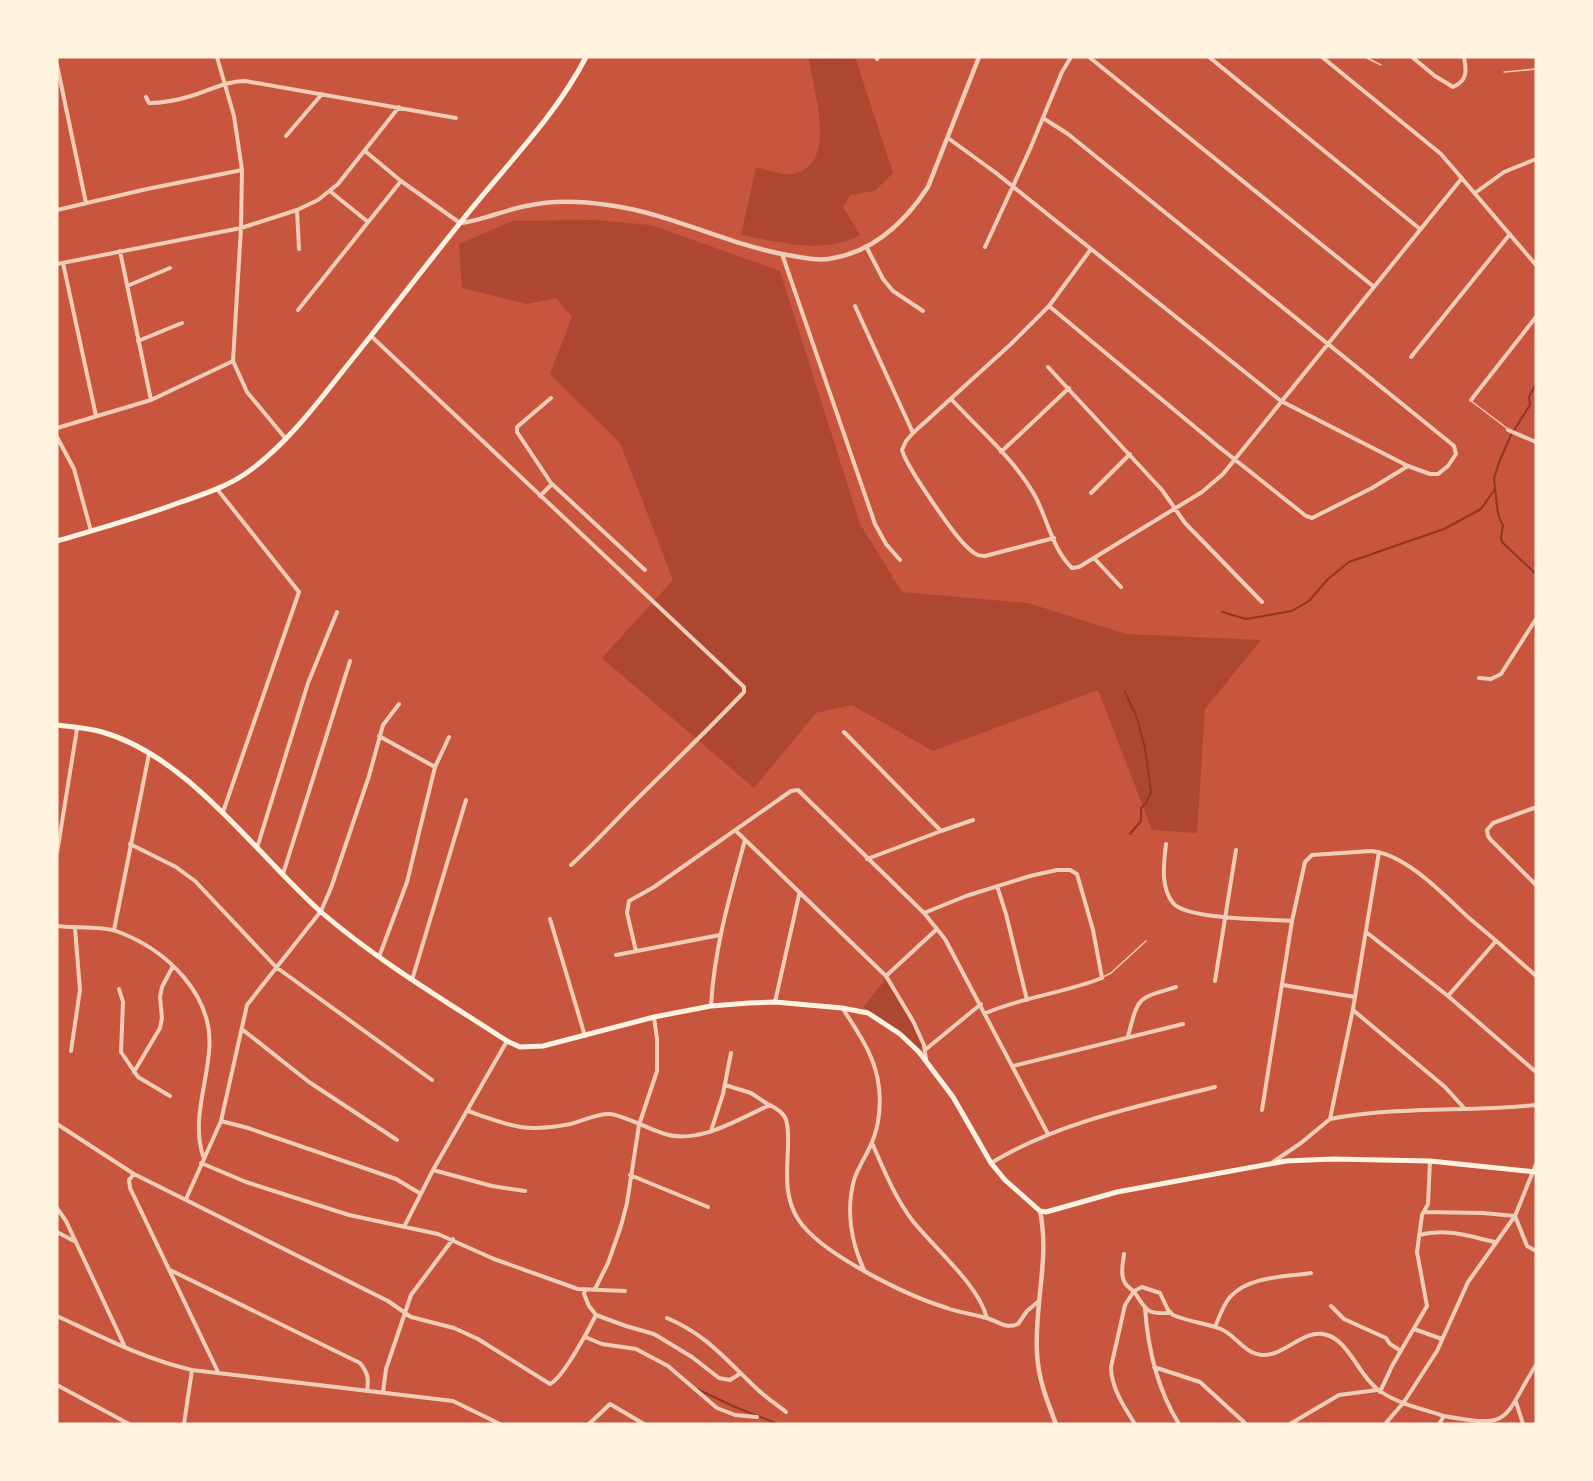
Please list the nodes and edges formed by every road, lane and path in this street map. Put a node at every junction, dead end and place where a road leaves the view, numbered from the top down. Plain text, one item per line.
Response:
1 (217, 57) edge
2 (586, 57) edge
3 (979, 57) edge
4 (1071, 57) edge
5 (1089, 57) edge
6 (1209, 57) edge
7 (1322, 57) edge
8 (1365, 57) edge
9 (1412, 57) edge
10 (1464, 57) edge
11 (57, 65) edge
12 (1381, 65) dead end
13 (1536, 69) edge
14 (1504, 72) dead end
15 (225, 85) junction
16 (322, 94) junction
17 (146, 97) dead end
18 (399, 107) junction
19 (456, 118) dead end
20 (1044, 118) junction
21 (286, 136) dead end
22 (948, 138) junction
23 (365, 151) junction
24 (1536, 159) edge
25 (242, 170) junction
26 (1462, 178) junction
27 (401, 180) junction
28 (1013, 187) junction
29 (331, 192) junction
30 (1475, 194) junction
31 (86, 203) junction
32 (57, 210) edge
33 (297, 210) junction
34 (368, 222) junction
35 (460, 223) junction
36 (241, 228) junction
37 (1420, 229) junction
38 (1510, 234) junction
39 (866, 246) junction
40 (986, 247) dead end
41 (299, 249) dead end
42 (1091, 249) junction
43 (120, 251) junction
44 (782, 254) junction
45 (63, 262) junction
46 (57, 264) edge
47 (1536, 265) edge
48 (170, 268) dead end
49 (127, 286) junction
50 (1373, 286) junction
51 (855, 306) dead end
52 (1049, 306) junction
53 (298, 310) dead end
54 (923, 311) dead end
55 (1536, 317) edge
56 (182, 323) dead end
57 (370, 336) junction
58 (138, 340) junction
59 (1327, 344) junction
60 (1411, 357) dead end
61 (233, 361) junction
62 (1048, 367) dead end
63 (1069, 388) junction
64 (551, 398) dead end
65 (951, 399) junction
66 (151, 400) junction
67 (1471, 400) joint
68 (1281, 401) junction
69 (96, 416) junction
70 (57, 428) edge
71 (1508, 430) joint
72 (914, 433) junction
73 (57, 437) edge
74 (286, 439) junction
75 (1536, 442) edge
76 (1001, 453) junction
77 (1130, 454) junction
78 (1235, 460) junction
79 (1408, 466) junction
80 (552, 484) junction
81 (217, 489) junction
82 (1091, 493) dead end
83 (540, 496) junction
84 (1176, 508) junction
85 (91, 531) junction
86 (1054, 538) junction
87 (57, 541) edge
88 (1094, 558) junction
89 (900, 560) dead end
90 (645, 570) dead end
91 (1121, 587) dead end
92 (1262, 602) dead end
93 (336, 612) dead end
94 (1536, 619) edge
95 (350, 661) dead end
96 (1479, 678) dead end
97 (399, 704) dead end
98 (57, 725) edge
99 (77, 729) junction
100 (844, 732) dead end
101 (379, 736) junction
102 (450, 737) dead end
103 (149, 754) junction
104 (435, 767) junction
105 (466, 800) dead end
106 (1534, 808) dead end
107 (223, 813) junction
108 (974, 820) dead end
109 (735, 830) junction
110 (941, 831) junction
111 (745, 840) junction
112 (130, 844) junction
113 (1166, 844) dead end
114 (257, 848) junction
115 (1236, 850) dead end
116 (1379, 852) junction
117 (57, 853) edge
118 (867, 859) junction
119 (571, 865) dead end
120 (283, 874) junction
121 (1536, 885) edge
122 (997, 886) junction
123 (800, 894) junction
124 (321, 911) junction
125 (924, 913) junction
126 (1224, 917) junction
127 (550, 919) dead end
128 (1292, 921) junction
129 (57, 926) edge
130 (75, 928) junction
131 (938, 929) junction
132 (114, 930) junction
133 (1365, 931) junction
134 (720, 934) junction
135 (1146, 941) dead end
136 (1496, 941) junction
137 (636, 951) junction
138 (616, 955) dead end
139 (378, 958) junction
140 (173, 966) junction
141 (276, 967) junction
142 (886, 976) junction
143 (1536, 976) edge
144 (1102, 978) junction
145 (412, 980) junction
146 (1215, 981) dead end
147 (1283, 985) junction
148 (1176, 987) dead end
149 (119, 989) dead end
150 (1355, 996) junction
151 (1448, 996) junction
152 (1027, 1000) junction
153 (775, 1002) junction
154 (981, 1004) junction
155 (711, 1006) junction
156 (842, 1008) junction
157 (1353, 1009) junction
158 (986, 1013) junction
159 (654, 1017) junction
160 (1183, 1024) dead end
161 (243, 1030) junction
162 (585, 1036) junction
163 (1128, 1037) junction
164 (507, 1041) junction
165 (926, 1050) junction
166 (70, 1051) dead end
167 (731, 1053) dead end
168 (926, 1059) junction
169 (1013, 1066) junction
170 (135, 1072) junction
171 (1536, 1072) edge
172 (432, 1080) dead end
173 (725, 1085) junction
174 (1215, 1087) dead end
175 (170, 1096) dead end
176 (770, 1105) junction
177 (1536, 1105) edge
178 (1464, 1109) junction
179 (1262, 1110) dead end
180 (468, 1111) junction
181 (1330, 1119) junction
182 (221, 1121) junction
183 (57, 1124) edge
184 (639, 1125) junction
185 (711, 1131) junction
186 (1048, 1134) junction
187 (397, 1140) dead end
188 (872, 1142) junction
189 (1287, 1152) junction
190 (204, 1157) junction
191 (1286, 1161) junction
192 (1430, 1161) junction
193 (1273, 1162) junction
194 (201, 1163) junction
195 (991, 1163) junction
196 (1536, 1164) edge
197 (434, 1170) junction
198 (1534, 1172) edge
199 (134, 1174) junction
200 (630, 1175) junction
201 (525, 1191) dead end
202 (421, 1194) junction
203 (186, 1199) junction
204 (708, 1207) dead end
205 (57, 1208) edge
206 (1043, 1212) junction
207 (1423, 1212) junction
208 (1515, 1216) junction
209 (404, 1227) junction
210 (57, 1232) edge
211 (1419, 1235) junction
212 (453, 1239) junction
213 (76, 1242) junction
214 (1495, 1242) junction
215 (1536, 1251) edge
216 (1124, 1254) dead end
217 (170, 1270) junction
218 (864, 1271) junction
219 (1311, 1273) dead end
220 (595, 1289) junction
221 (585, 1290) junction
222 (626, 1291) dead end
223 (1134, 1291) junction
224 (1039, 1301) junction
225 (1331, 1306) dead end
226 (1145, 1308) junction
227 (406, 1313) junction
228 (1170, 1313) junction
229 (596, 1315) junction
230 (57, 1316) edge
231 (667, 1318) dead end
232 (987, 1318) junction
233 (1215, 1328) junction
234 (1414, 1329) junction
235 (585, 1337) junction
236 (1442, 1339) junction
237 (125, 1348) junction
238 (1401, 1351) junction
239 (1536, 1365) edge
240 (1154, 1367) junction
241 (192, 1370) junction
242 (219, 1373) junction
243 (741, 1373) junction
244 (57, 1385) edge
245 (367, 1391) junction
246 (1379, 1391) junction
247 (383, 1393) junction
248 (1404, 1402) junction
249 (1516, 1402) junction
250 (786, 1412) dead end
251 (1444, 1416) junction
252 (757, 1417) dead end
253 (118, 1419) junction
254 (494, 1422) edge
255 (116, 1424) edge
256 (129, 1424) edge
257 (184, 1424) edge
258 (500, 1424) edge
259 (589, 1424) edge
260 (644, 1424) edge
261 (1056, 1424) edge
262 (1135, 1424) edge
263 (1179, 1424) edge
264 (1246, 1424) edge
265 (1290, 1424) edge
266 (1385, 1424) edge
267 (1439, 1424) edge
268 (1523, 1424) edge

1 - 15 street
2 - 35 main road
3 - 22 street
4 - 20 street
5 - 50 street
6 - 37 street
7 - 26 street
8 - 12 lane
9 - 10 street
11 - 31 street
13 - 14 lane
15 - 16 street
15 - 17 street
15 - 25 street
16 - 18 street
16 - 21 street
18 - 19 street
18 - 23 street
20 - 28 street
20 - 59 street
22 - 28 street
22 - 39 street
23 - 27 street
23 - 29 street
24 - 30 street
25 - 31 street
25 - 36 street
26 - 30 street
26 - 37 street
27 - 34 street
27 - 35 street
28 - 40 street
28 - 42 street
29 - 33 street
29 - 34 street
30 - 38 street
31 - 32 street
33 - 36 street
33 - 41 street
34 - 53 street
35 - 44 street
35 - 57 main road
36 - 43 street
36 - 61 street
37 - 50 street
38 - 47 street
38 - 60 street
39 - 44 street
39 - 54 street
42 - 52 street
42 - 68 street
43 - 45 street
43 - 49 street
44 - 89 street
45 - 46 street
45 - 69 street
48 - 49 street
49 - 58 street
50 - 59 street
51 - 72 street
52 - 65 street
52 - 78 street
55 - 67 street
56 - 58 street
57 - 74 main road
57 - 83 street
58 - 66 street
59 - 68 street
59 - 79 street
61 - 66 street
61 - 74 street
62 - 63 street
63 - 76 street
63 - 77 street
64 - 80 street
65 - 72 street
65 - 76 street
66 - 69 street
67 - 71 lane
68 - 78 street
68 - 79 street
69 - 70 street
71 - 75 street
72 - 86 street
73 - 85 street
74 - 81 main road
76 - 86 street
77 - 82 street
77 - 84 street
78 - 79 street
78 - 84 street
80 - 83 street
80 - 90 street
81 - 85 main road
81 - 107 street
83 - 119 street
84 - 88 street
84 - 92 street
85 - 87 main road
86 - 88 street
88 - 91 street
93 - 114 street
94 - 96 street
95 - 120 street
97 - 101 street
98 - 99 main road
99 - 103 main road
99 - 117 street
100 - 110 street
101 - 104 street
101 - 124 street
102 - 104 street
103 - 107 main road
103 - 112 street
104 - 139 street
105 - 145 street
106 - 121 street
107 - 114 main road
108 - 110 street
109 - 111 street
109 - 118 street
109 - 137 street
110 - 118 street
111 - 123 street
111 - 134 street
112 - 132 street
112 - 141 street
113 - 126 street
114 - 120 main road
115 - 126 street
116 - 128 street
116 - 133 street
116 - 136 street
118 - 125 street
120 - 124 main road
122 - 125 street
122 - 144 street
122 - 152 street
123 - 142 street
123 - 153 street
124 - 139 main road
124 - 141 street
125 - 131 street
126 - 128 street
126 - 146 street
127 - 162 street
128 - 147 street
129 - 130 street
130 - 132 street
130 - 166 street
131 - 142 street
131 - 154 street
132 - 140 street
133 - 150 street
133 - 151 street
134 - 137 street
134 - 155 street
135 - 144 lane
136 - 143 street
136 - 151 street
137 - 138 street
139 - 145 main road
140 - 170 street
140 - 190 street
141 - 161 street
141 - 172 street
142 - 165 street
144 - 152 street
145 - 164 main road
147 - 150 street
147 - 179 street
148 - 163 street
149 - 170 street
150 - 157 street
151 - 171 street
152 - 158 street
153 - 155 main road
153 - 156 main road
154 - 158 street
154 - 165 street
155 - 159 main road
156 - 168 main road
156 - 188 street
157 - 178 street
157 - 181 street
158 - 169 street
159 - 162 main road
159 - 184 street
160 - 163 street
161 - 182 street
161 - 187 street
162 - 164 main road
163 - 169 street
164 - 180 street
165 - 168 street
167 - 173 street
168 - 195 main road
169 - 186 street
170 - 175 street
173 - 176 street
173 - 185 street
174 - 186 street
176 - 185 street
176 - 218 street
177 - 178 street
178 - 181 street
180 - 184 street
180 - 197 street
181 - 189 street
182 - 190 street
182 - 202 street
183 - 199 street
184 - 185 street
184 - 200 street
186 - 195 street
188 - 218 street
188 - 232 street
189 - 191 street
189 - 193 street
190 - 194 street
191 - 192 main road
191 - 193 main road
192 - 198 main road
192 - 207 street
193 - 206 main road
194 - 203 street
194 - 209 street
195 - 206 main road
196 - 198 street
197 - 201 street
197 - 202 street
198 - 208 street
199 - 203 street
199 - 217 street
200 - 204 street
200 - 220 street
202 - 209 street
203 - 227 street
205 - 213 street
206 - 224 street
207 - 208 street
207 - 211 street
208 - 214 street
208 - 215 street
209 - 212 street
210 - 213 street
211 - 214 street
211 - 234 street
212 - 221 street
212 - 227 street
213 - 237 street
214 - 236 street
216 - 223 street
217 - 242 street
217 - 245 street
218 - 232 street
219 - 233 street
220 - 221 street
220 - 222 street
221 - 229 street
223 - 226 street
223 - 228 street
223 - 262 street
224 - 232 street
224 - 261 street
225 - 238 street
226 - 228 street
226 - 240 street
227 - 235 street
227 - 247 street
228 - 233 street
229 - 235 street
229 - 243 street
230 - 237 street
231 - 243 street
233 - 246 street
234 - 236 street
234 - 238 street
235 - 252 street
236 - 248 street
237 - 241 street
238 - 246 street
239 - 249 street
240 - 263 street
240 - 264 street
241 - 242 street
241 - 257 street
242 - 245 street
243 - 250 street
244 - 253 street
245 - 247 street
246 - 248 street
246 - 265 street
247 - 254 street
248 - 251 street
248 - 266 street
249 - 251 street
249 - 268 street
251 - 267 street
253 - 255 street
253 - 256 street
254 - 258 street
259 - 260 street

